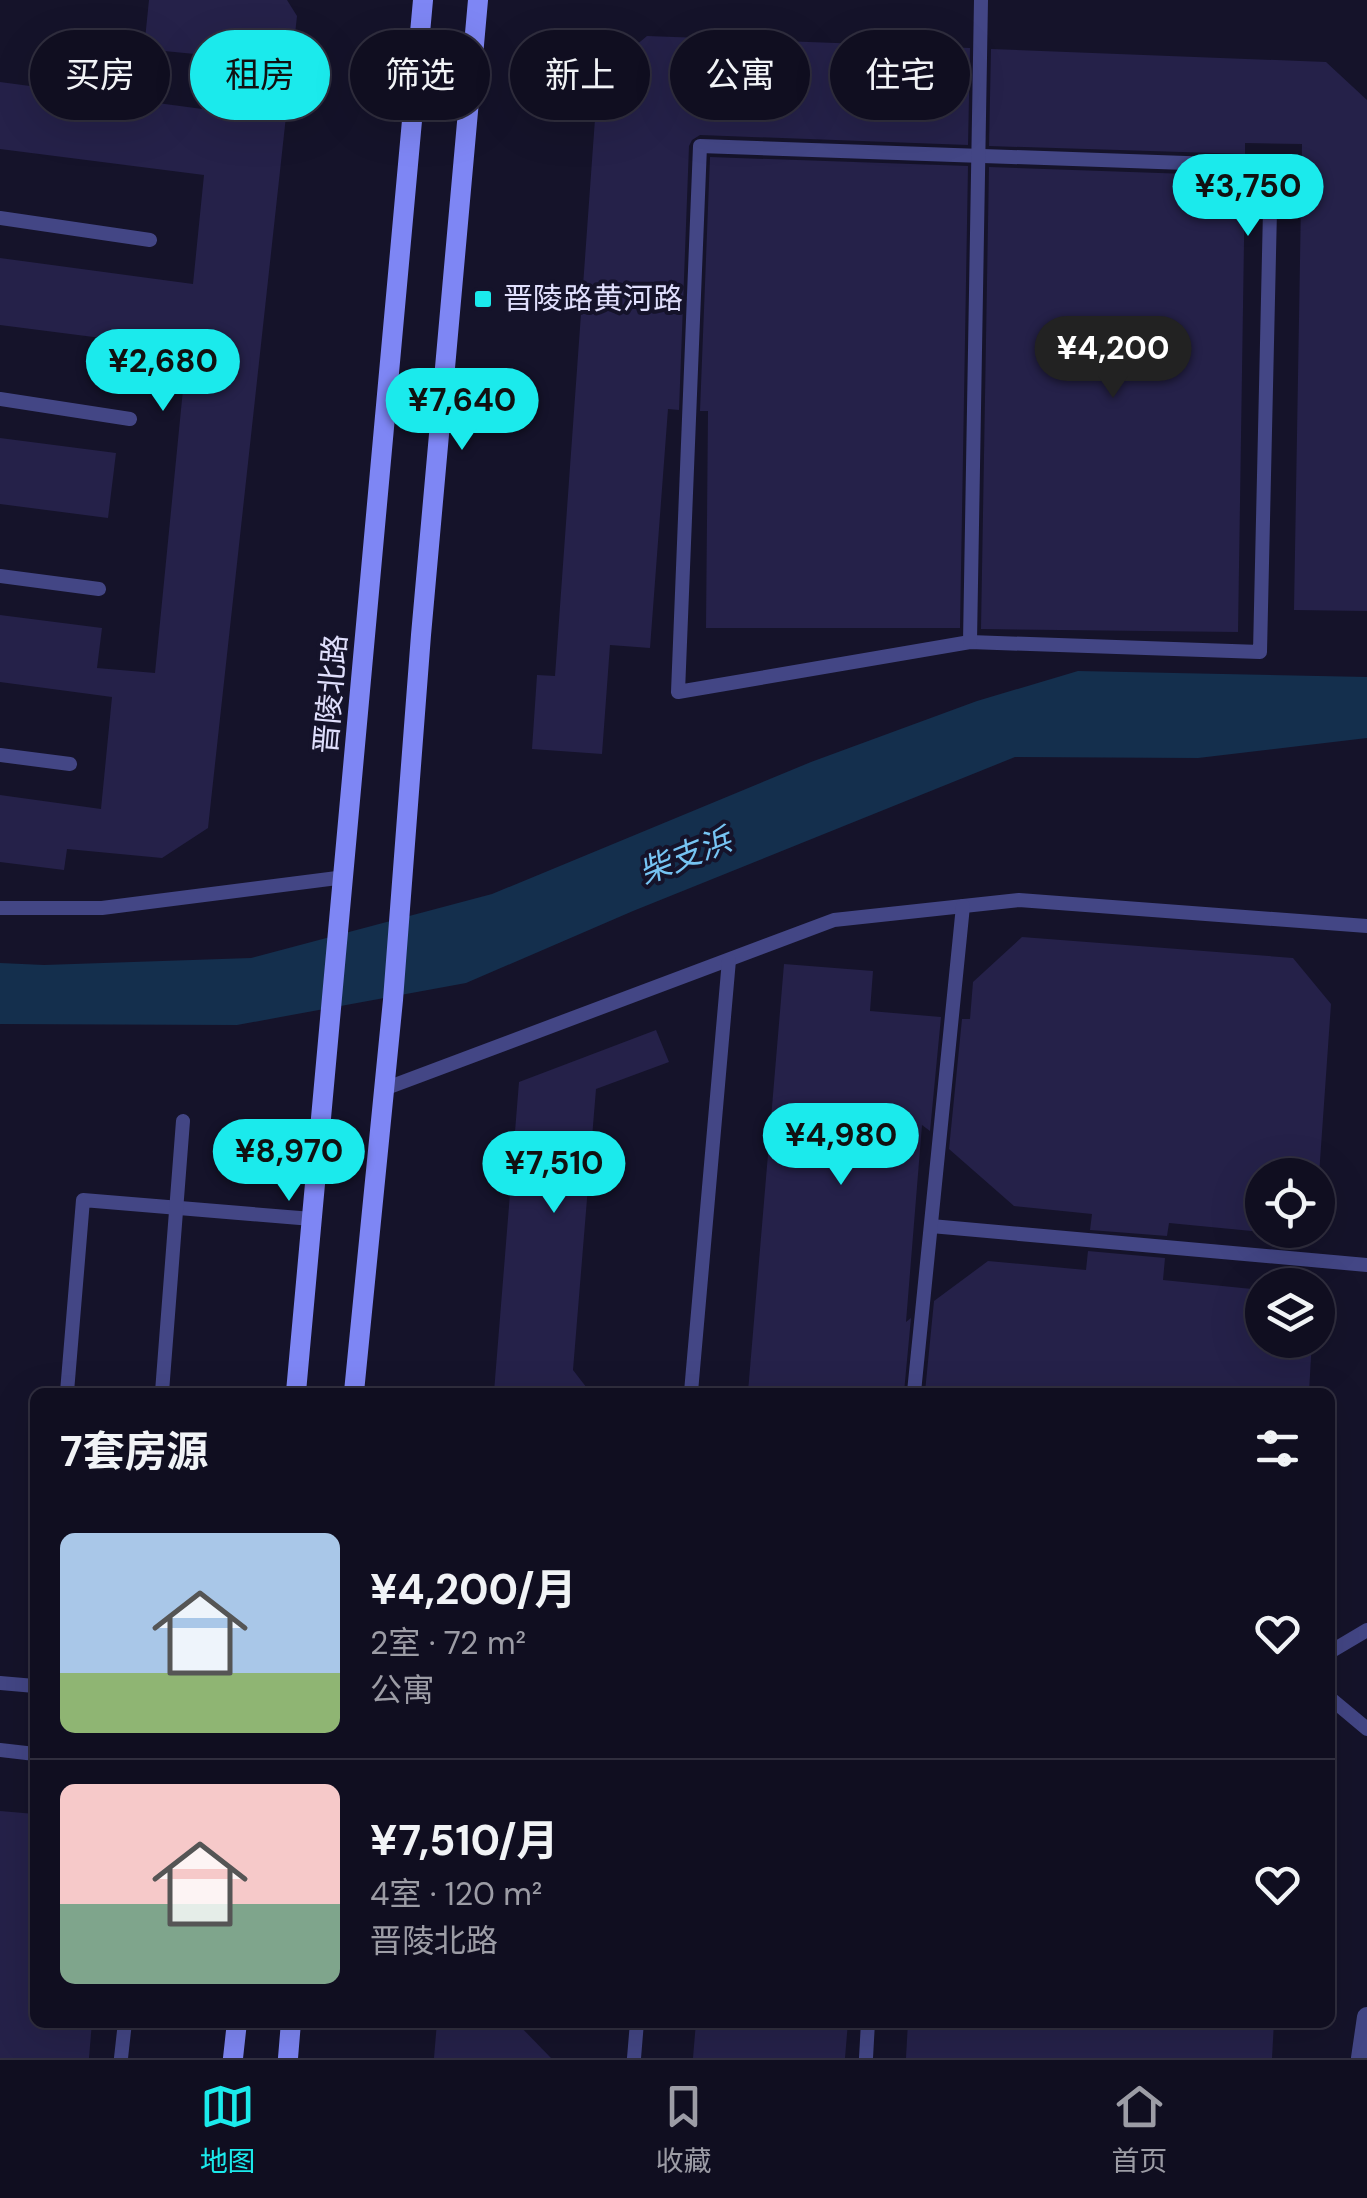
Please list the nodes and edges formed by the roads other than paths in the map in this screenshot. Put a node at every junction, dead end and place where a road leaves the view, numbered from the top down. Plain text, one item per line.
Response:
1 (424, 0) edge
2 (478, 0) edge
3 (982, 0) edge
4 (978, 156) junction
5 (0, 218) edge
6 (150, 240) dead end
7 (0, 400) edge
8 (130, 418) dead end
9 (0, 576) edge
10 (99, 589) dead end
11 (970, 642) junction
12 (0, 755) edge
13 (70, 764) dead end
14 (345, 877) junction
15 (963, 906) junction
16 (0, 908) edge
17 (1367, 926) edge
18 (728, 960) junction
19 (384, 1089) junction
20 (183, 1120) dead end
21 (176, 1208) junction
22 (312, 1219) junction
23 (931, 1226) junction
24 (1367, 1265) edge
25 (67, 1388) edge
26 (162, 1388) edge
27 (296, 1388) edge
28 (354, 1388) edge
29 (692, 1388) edge
30 (914, 1388) edge
31 (1367, 1630) edge
32 (1335, 1649) edge
33 (0, 1683) edge
34 (30, 1686) edge
35 (1335, 1702) edge
36 (1367, 1729) edge
37 (0, 1750) edge
38 (30, 1753) edge
39 (1367, 2017) edge
40 (124, 2028) edge
41 (236, 2028) edge
42 (290, 2028) edge
43 (636, 2028) edge
44 (868, 2028) edge
45 (120, 2058) edge
46 (233, 2058) edge
47 (288, 2058) edge
48 (634, 2058) edge
49 (866, 2058) edge
50 (1361, 2058) edge

1 - 14 main road, 晋陵北路
2 - 19 main road
3 - 4 lane
4 - 11 lane
4 - 11 lane
4 - 11 lane
5 - 6 lane
7 - 8 lane
9 - 10 lane
12 - 13 lane
14 - 16 lane
14 - 22 main road, 晋陵北路
15 - 17 lane
15 - 18 lane
15 - 23 lane
18 - 19 lane
18 - 29 lane
19 - 28 main road
20 - 21 lane
21 - 22 lane
21 - 25 lane
21 - 26 lane
22 - 27 main road, 晋陵北路
23 - 24 lane
23 - 30 lane
31 - 32 lane
33 - 34 lane
35 - 36 lane
37 - 38 lane
39 - 50 street
40 - 45 lane
41 - 46 main road
42 - 47 main road
43 - 48 lane
44 - 49 lane

